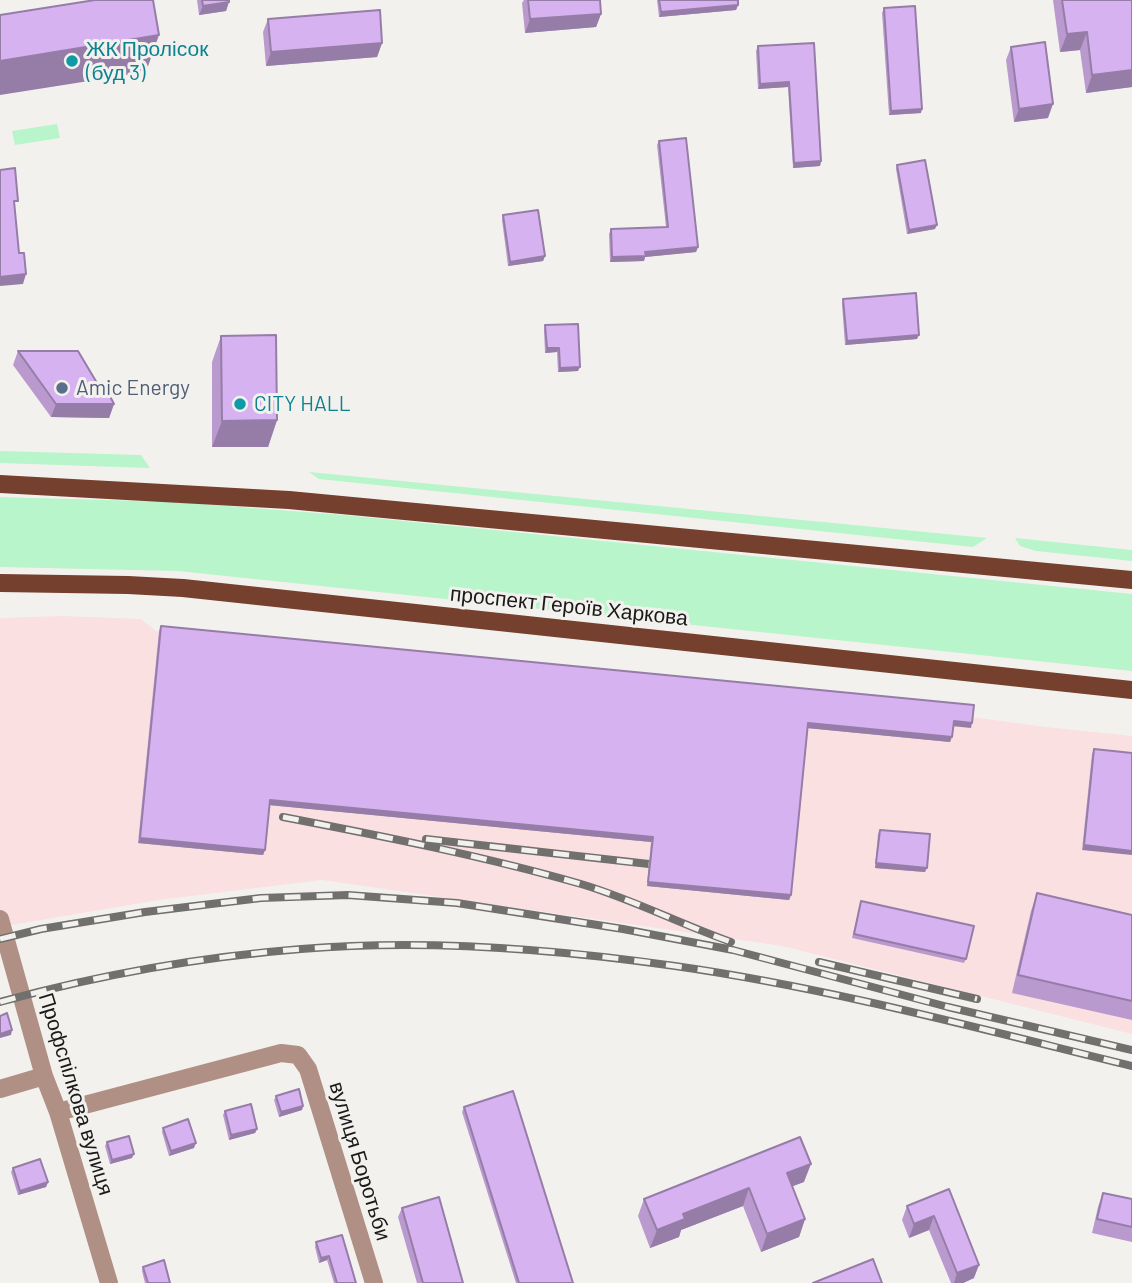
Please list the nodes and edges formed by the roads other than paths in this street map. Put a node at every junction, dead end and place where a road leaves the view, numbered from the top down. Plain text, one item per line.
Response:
1 (0, 484) edge
2 (1132, 580) edge
3 (0, 583) edge
4 (1132, 690) edge
5 (0, 919) edge
6 (44, 1076) junction
7 (0, 1089) edge
8 (58, 1112) junction
9 (109, 1283) edge
10 (374, 1283) edge

1 - 2 main road
3 - 4 main road, проспект Героїв Харкова
5 - 6 street, Профспілкова вулиця
6 - 7 street
6 - 8 street, Профспілкова вулиця
8 - 9 street, Профспілкова вулиця
8 - 10 street, вулиця Боротьби

